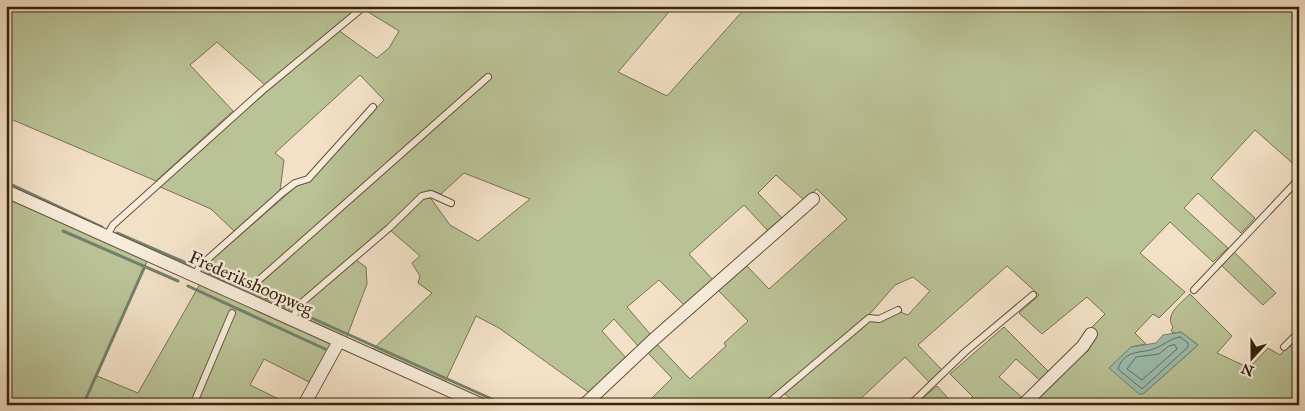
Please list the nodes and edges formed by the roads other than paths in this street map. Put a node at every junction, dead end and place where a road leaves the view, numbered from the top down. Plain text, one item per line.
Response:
1 (360, 10) dead end
2 (488, 77) dead end
3 (373, 106) dead end
4 (1299, 178) edge
5 (6, 191) edge
6 (813, 199) dead end
7 (451, 203) dead end
8 (106, 237) junction
9 (194, 276) junction
10 (1194, 290) dead end
11 (1033, 295) dead end
12 (243, 296) junction
13 (898, 310) dead end
14 (232, 313) dead end
15 (292, 320) junction
16 (1299, 332) edge
17 (1091, 334) dead end
18 (339, 341) junction
19 (1284, 348) dead end
20 (194, 405) edge
21 (304, 405) edge
22 (482, 405) edge
23 (584, 405) edge
24 (766, 405) edge
25 (910, 405) edge
26 (1023, 405) edge

1 - 8 lane
2 - 12 lane
3 - 9 lane
4 - 10 lane
5 - 8 street, Frederikshoopweg
6 - 23 street
7 - 15 lane
8 - 9 street, Frederikshoopweg
9 - 12 street, Frederikshoopweg
11 - 25 lane
12 - 15 street, Frederikshoopweg
13 - 24 lane
14 - 20 lane
15 - 18 street, Frederikshoopweg
16 - 19 lane
17 - 26 street
18 - 21 street
18 - 22 street, Frederikshoopweg

